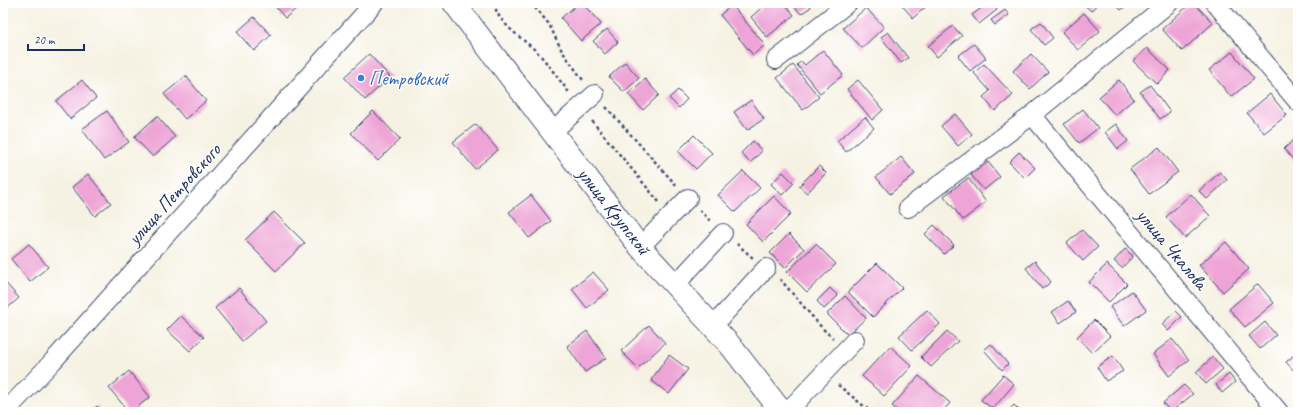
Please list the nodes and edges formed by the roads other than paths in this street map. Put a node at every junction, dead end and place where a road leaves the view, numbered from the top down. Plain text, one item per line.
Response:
1 (374, 3) edge
2 (454, 3) edge
3 (848, 3) edge
4 (1169, 3) edge
5 (1215, 3) edge
6 (776, 60) dead end
7 (595, 94) dead end
8 (1298, 102) edge
9 (1032, 114) junction
10 (552, 132) junction
11 (688, 198) dead end
12 (908, 208) dead end
13 (723, 233) dead end
14 (640, 247) junction
15 (766, 268) dead end
16 (675, 285) junction
17 (713, 326) junction
18 (855, 340) dead end
19 (5, 412) edge
20 (782, 412) edge
21 (787, 412) edge
22 (1279, 412) edge

1 - 19 street, улица Петровского
2 - 10 main road, улица Крупской
3 - 6 street
4 - 9 street
5 - 8 street
7 - 10 street
9 - 12 street
9 - 22 street, улица Чкалова
10 - 14 main road, улица Крупской
11 - 14 street
13 - 16 street
14 - 16 main road, улица Крупской
15 - 17 street
16 - 17 main road, улица Крупской
17 - 20 main road, улица Крупской
18 - 21 street

